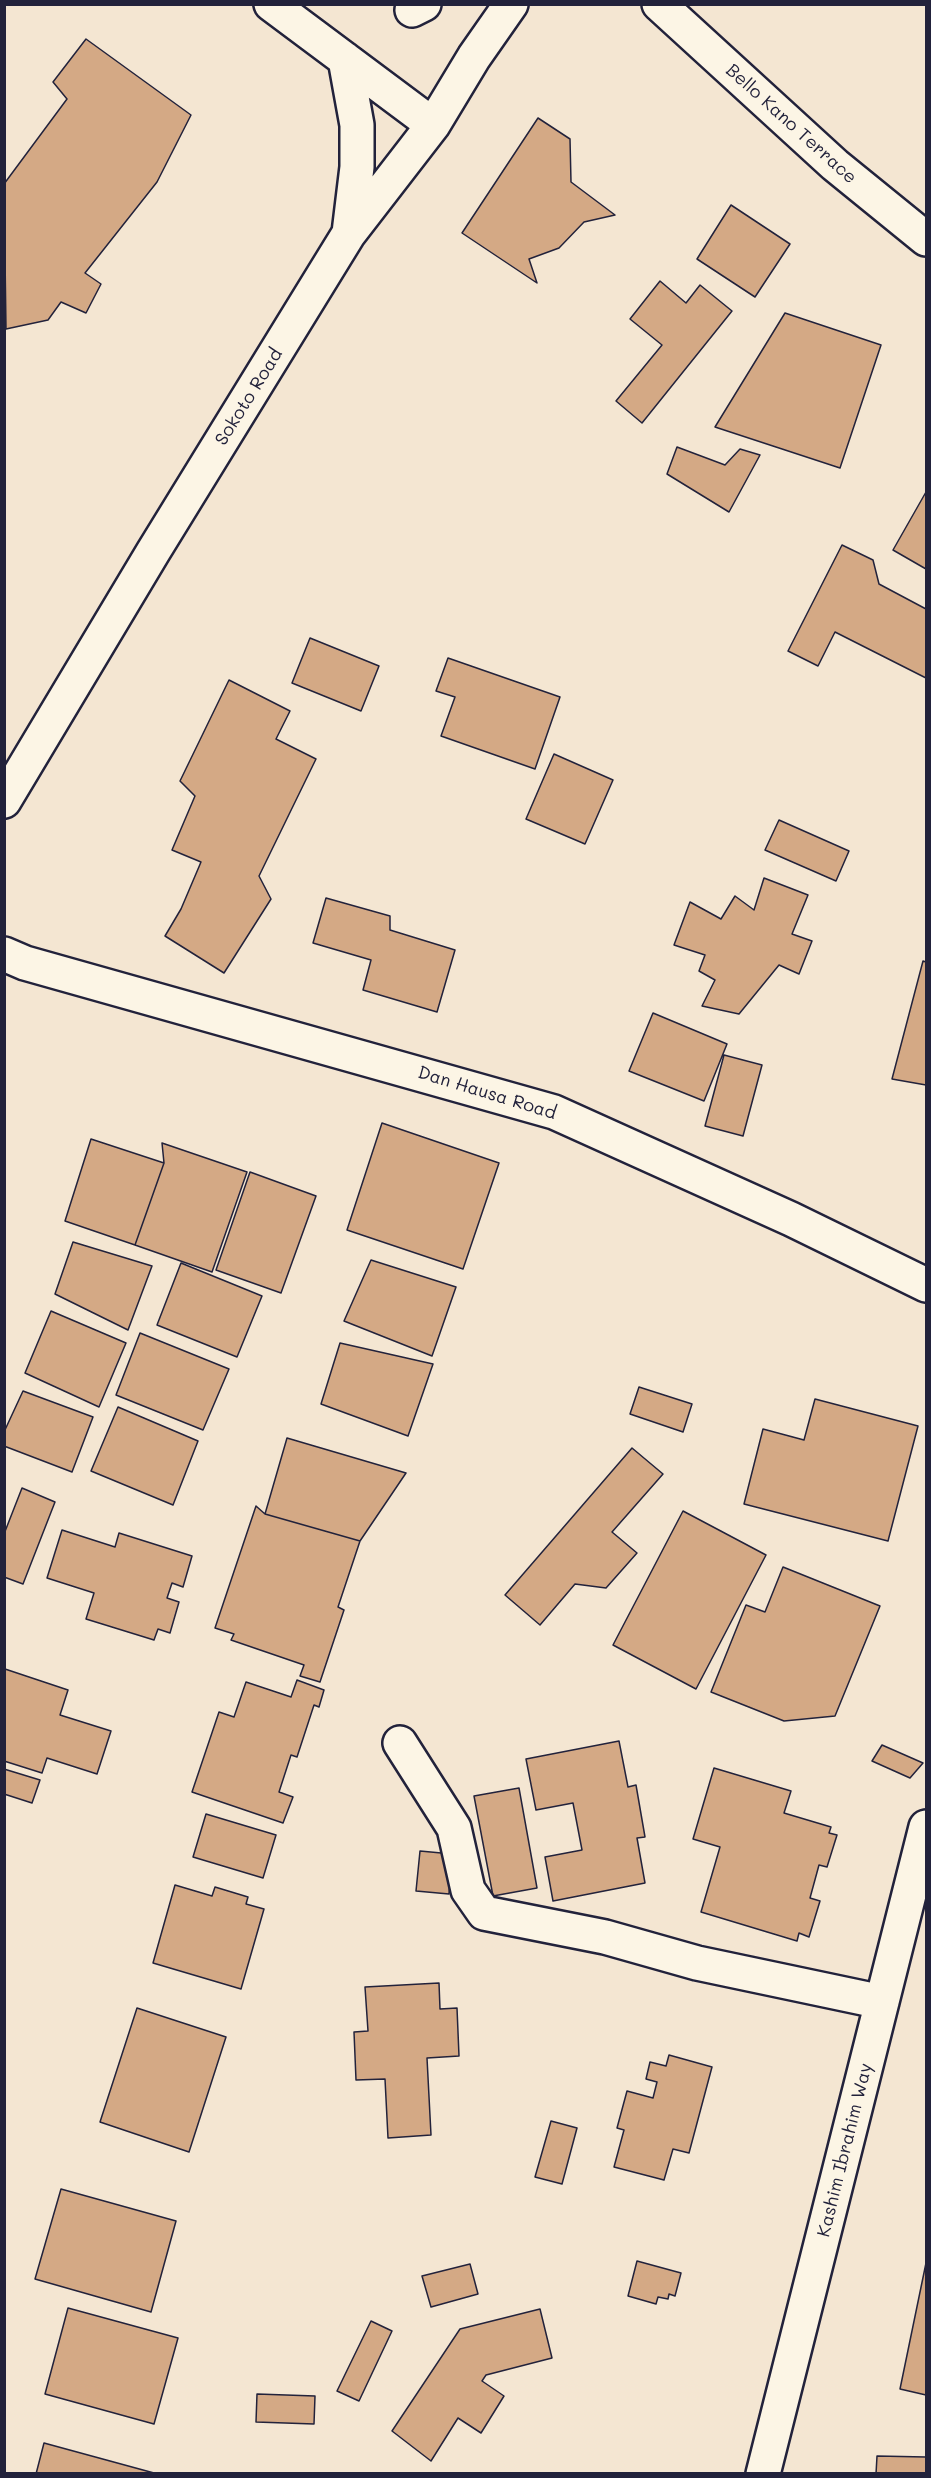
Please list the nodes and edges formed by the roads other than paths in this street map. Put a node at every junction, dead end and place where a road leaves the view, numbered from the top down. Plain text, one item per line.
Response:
1 (271, 4) edge
2 (512, 4) edge
3 (659, 4) edge
4 (345, 59) junction
5 (433, 125) junction
6 (348, 236) junction
7 (927, 239) edge
8 (4, 801) edge
9 (11, 961) edge
10 (927, 1285) edge
11 (400, 1743) dead end
12 (927, 1827) edge
13 (923, 1859) edge
14 (882, 2002) junction
15 (763, 2474) edge

1 - 4 street
2 - 5 street, Sokoto Road
3 - 7 street, Bello Kano Terrace
4 - 5 street
4 - 6 street
5 - 6 street, Sokoto Road
6 - 8 street, Sokoto Road
9 - 10 street, Dan Hausa Road
11 - 14 street
12 - 13 street, Kashim Ibrahim Way
13 - 14 street, Kashim Ibrahim Way
14 - 15 street, Kashim Ibrahim Way

